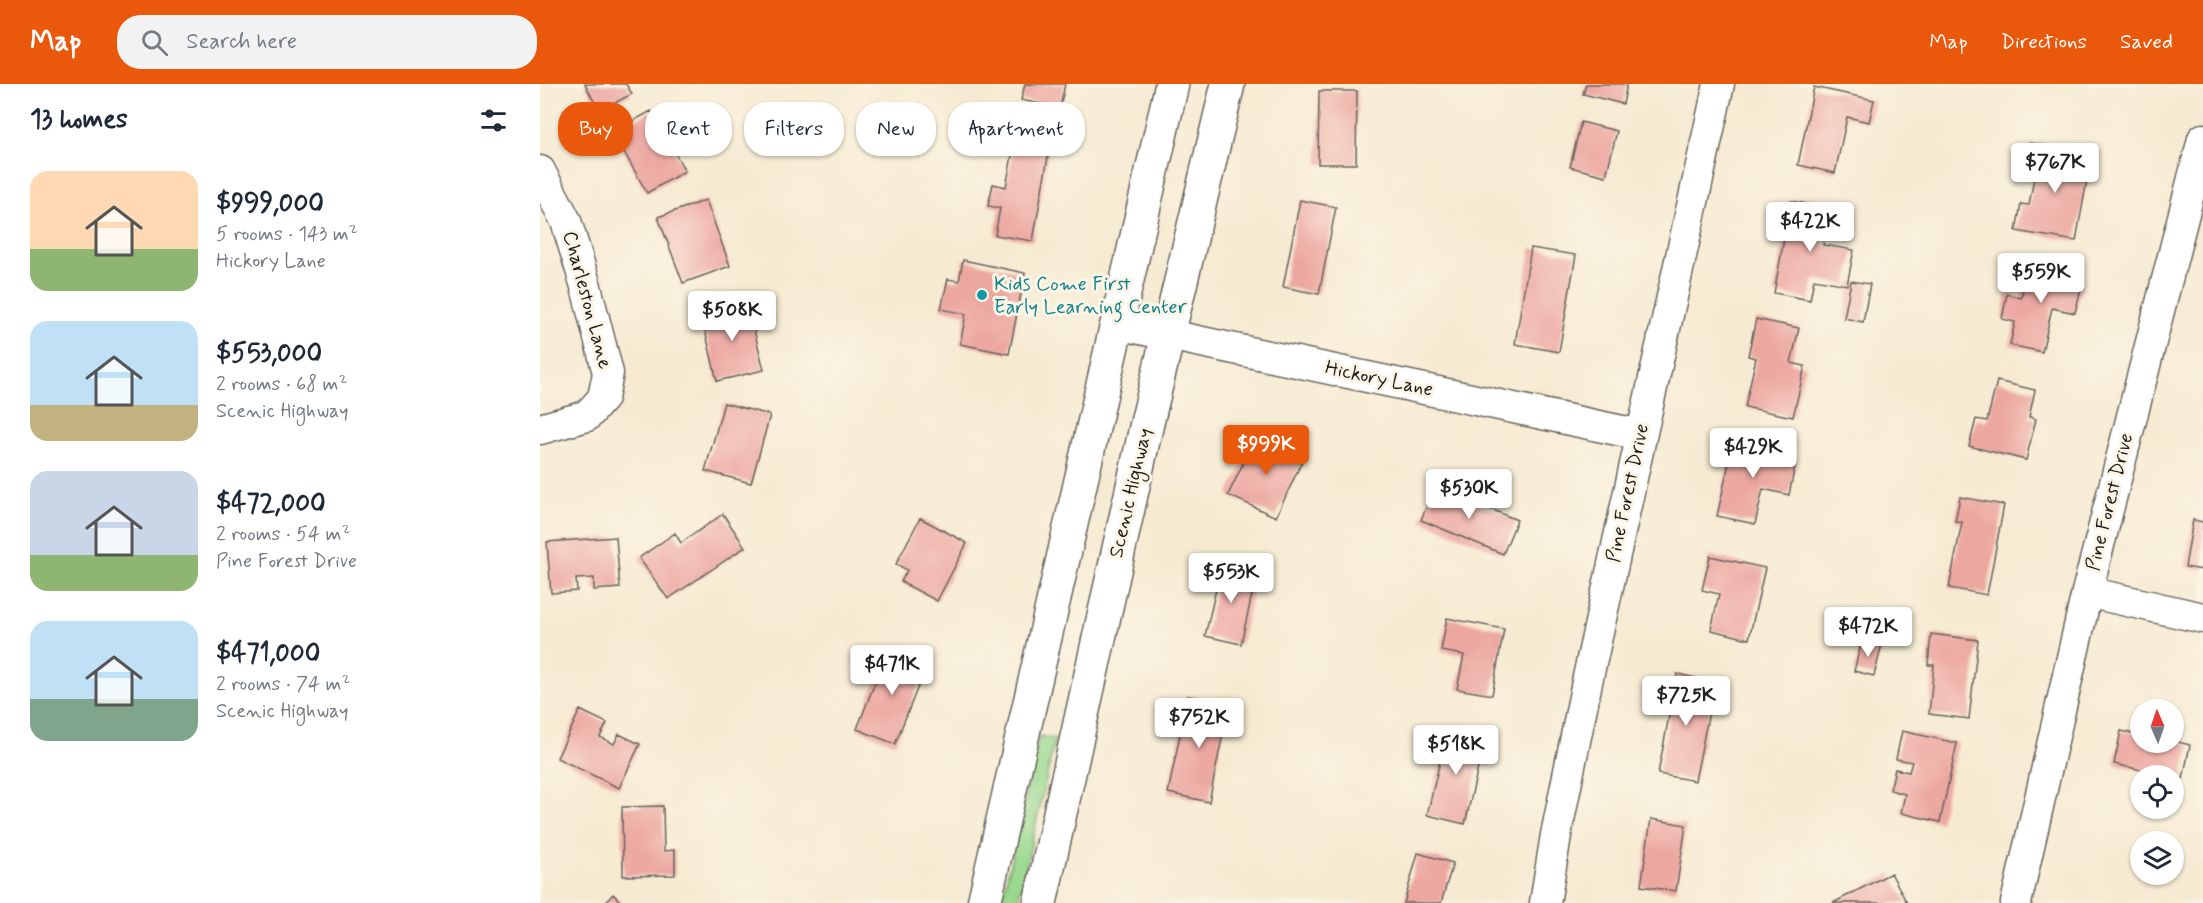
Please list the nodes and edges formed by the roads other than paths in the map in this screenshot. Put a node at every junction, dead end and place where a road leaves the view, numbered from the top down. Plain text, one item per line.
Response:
1 (1172, 84) edge
2 (1228, 84) edge
3 (1719, 84) edge
4 (2203, 139) edge
5 (540, 171) edge
6 (1117, 324) junction
7 (1167, 334) junction
8 (540, 429) edge
9 (1641, 435) junction
10 (2087, 592) junction
11 (2203, 618) edge
12 (984, 903) edge
13 (1040, 903) edge
14 (1545, 903) edge
15 (2016, 903) edge

1 - 6 highway
2 - 7 highway, Scenic Highway
3 - 9 street, Pine Forest Drive
4 - 10 street, Pine Forest Drive
5 - 8 street, Charleston Lane
6 - 7 street, Hickory Lane
6 - 12 highway
7 - 9 street, Hickory Lane
7 - 13 highway, Scenic Highway
9 - 14 street, Pine Forest Drive
10 - 11 street
10 - 15 street, Pine Forest Drive

